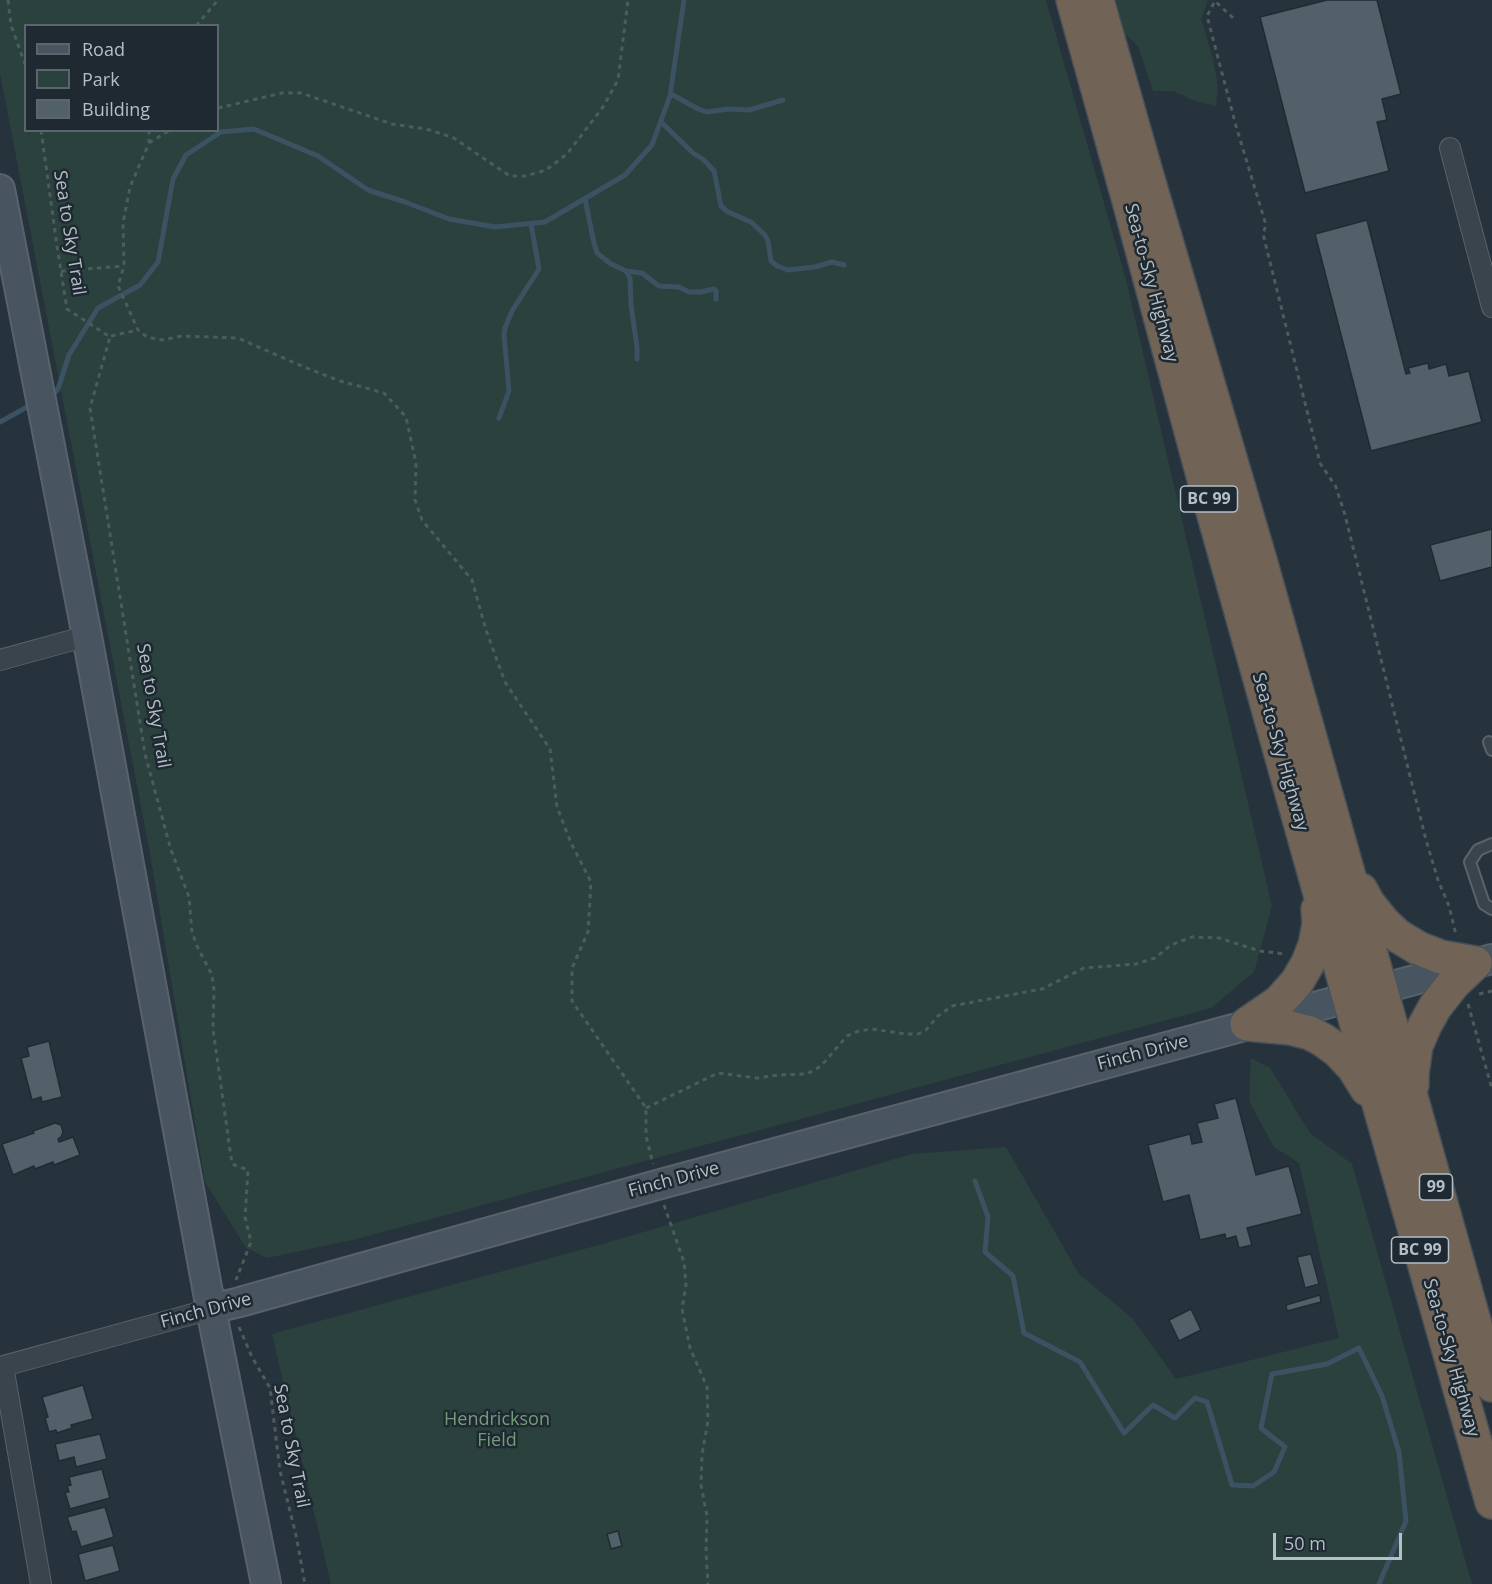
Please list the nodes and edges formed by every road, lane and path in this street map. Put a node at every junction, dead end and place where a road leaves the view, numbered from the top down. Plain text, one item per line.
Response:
1 (8, 0) edge
2 (218, 0) edge
3 (628, 0) edge
4 (1072, 0) edge
5 (1097, 0) edge
6 (1215, 0) edge
7 (1233, 18) dead end
8 (198, 24) edge
9 (24, 62) edge
10 (219, 108) edge
11 (40, 132) edge
12 (149, 132) edge
13 (167, 132) edge
14 (149, 143) junction
15 (1450, 148) dead end
16 (0, 189) edge
17 (124, 266) junction
18 (61, 271) junction
19 (1492, 308) edge
20 (138, 330) junction
21 (110, 337) junction
22 (87, 636) junction
23 (0, 660) edge
24 (1492, 844) edge
25 (1343, 856) junction
26 (1316, 878) junction
27 (1492, 909) edge
28 (1475, 954) edge
29 (1293, 955) dead end
30 (1380, 989) junction
31 (1349, 997) junction
32 (1466, 1000) dead end
33 (1247, 1024) junction
34 (1492, 1089) edge
35 (1413, 1105) junction
36 (646, 1108) junction
37 (1381, 1112) junction
38 (650, 1154) dead end
39 (657, 1185) junction
40 (236, 1280) dead end
41 (224, 1313) junction
42 (2, 1366) edge
43 (1492, 1385) edge
44 (1492, 1502) edge
45 (40, 1584) edge
46 (266, 1584) edge
47 (305, 1584) edge
48 (708, 1584) edge

1 - 9 path
2 - 8 path
3 - 10 path
4 - 26 highway, Sea-to-Sky Highway / BC 99
5 - 25 highway, Sea-to-Sky Highway / BC 99
6 - 7 path
6 - 28 path
11 - 18 path, Sea to Sky Trail
12 - 14 path
13 - 14 path
14 - 17 path
15 - 19 street
16 - 22 street
17 - 18 path
17 - 20 path
18 - 21 path, Sea to Sky Trail
20 - 21 path
20 - 36 path
21 - 40 path, Sea to Sky Trail
22 - 23 street
22 - 41 street
24 - 27 lane
25 - 28 highway
25 - 30 highway, Sea-to-Sky Highway / BC 99
26 - 31 highway, Sea-to-Sky Highway / BC 99
26 - 33 highway
28 - 30 street, Finch Drive
28 - 35 highway
29 - 36 path
30 - 31 street, Finch Drive
30 - 35 highway, Sea-to-Sky Highway / 99
31 - 33 street, Finch Drive
31 - 37 highway, Sea-to-Sky Highway / BC 99
32 - 34 path
33 - 37 highway
33 - 39 street, Finch Drive
35 - 43 highway, Sea-to-Sky Highway / 99
36 - 38 path
37 - 44 highway, Sea-to-Sky Highway / BC 99
39 - 41 street, Finch Drive
39 - 48 path
41 - 42 street, Finch Drive
41 - 46 street
41 - 47 path, Sea to Sky Trail
42 - 45 street

